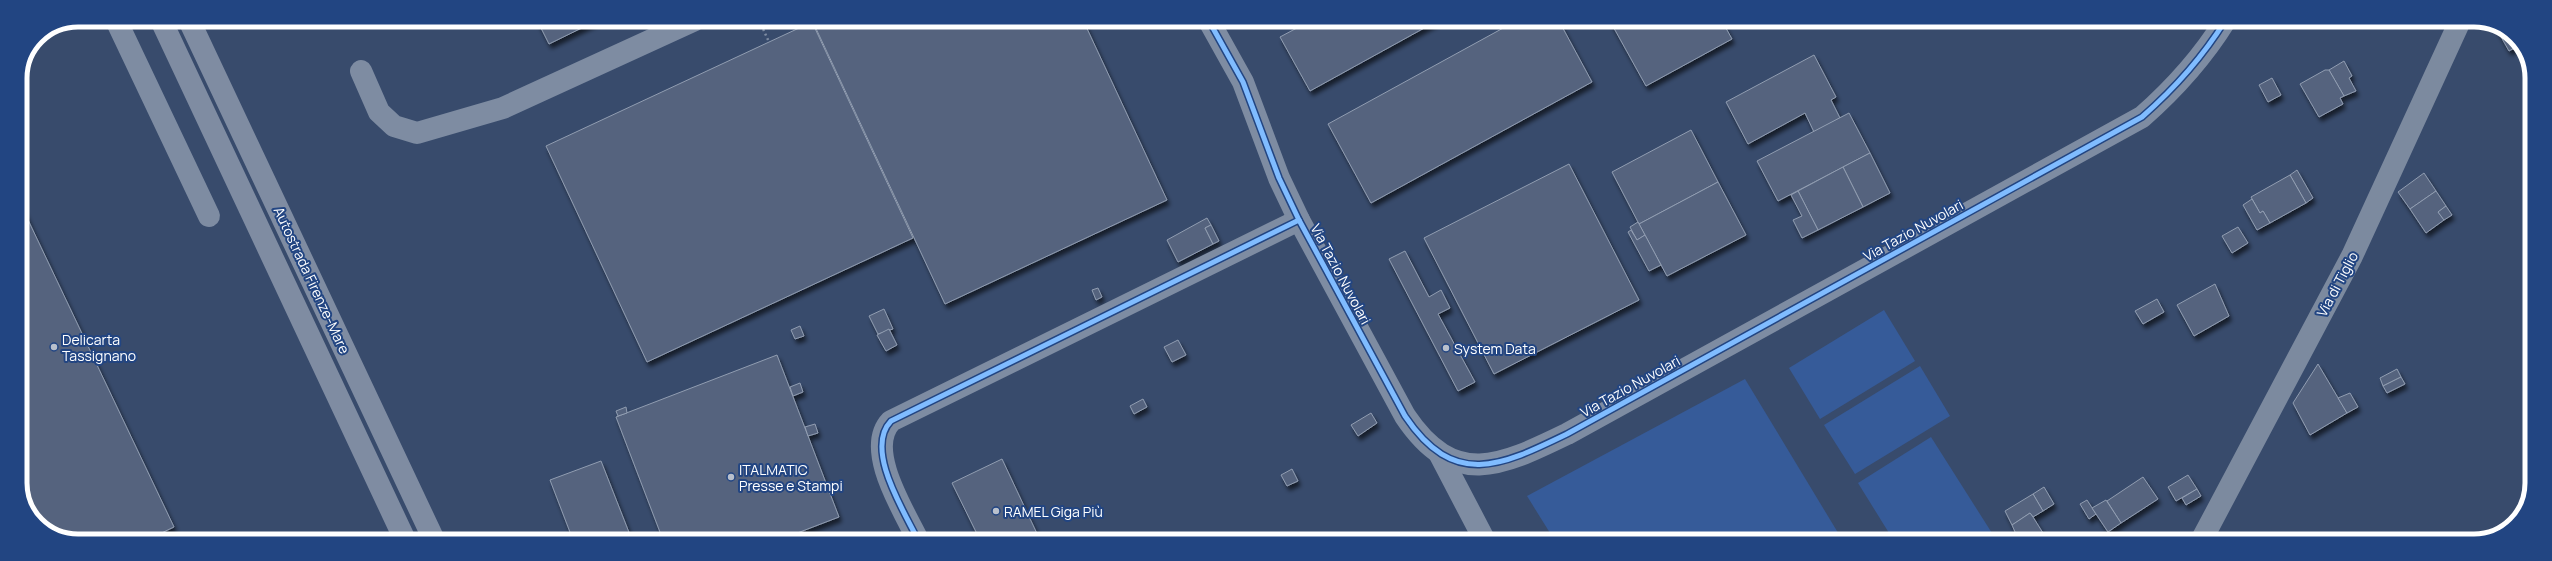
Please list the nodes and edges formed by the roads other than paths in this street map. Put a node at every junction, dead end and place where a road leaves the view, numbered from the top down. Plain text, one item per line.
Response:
1 (119, 27) edge
2 (164, 27) edge
3 (192, 27) edge
4 (680, 27) edge
5 (1214, 27) edge
6 (2221, 27) edge
7 (2457, 27) edge
8 (361, 72) dead end
9 (208, 216) dead end
10 (1299, 220) junction
11 (1439, 453) junction
12 (402, 534) edge
13 (431, 534) edge
14 (915, 534) edge
15 (1482, 534) edge
16 (2205, 534) edge

1 - 9 street
2 - 12 highway, Autostrada Firenze-Mare
3 - 13 highway, Autostrada Firenze-Mare
4 - 8 street
5 - 10 street, Via Tazio Nuvolari
6 - 11 street, Via Tazio Nuvolari
7 - 16 main road, Via di Tiglio
10 - 11 street, Via Tazio Nuvolari
10 - 14 street
11 - 15 street

